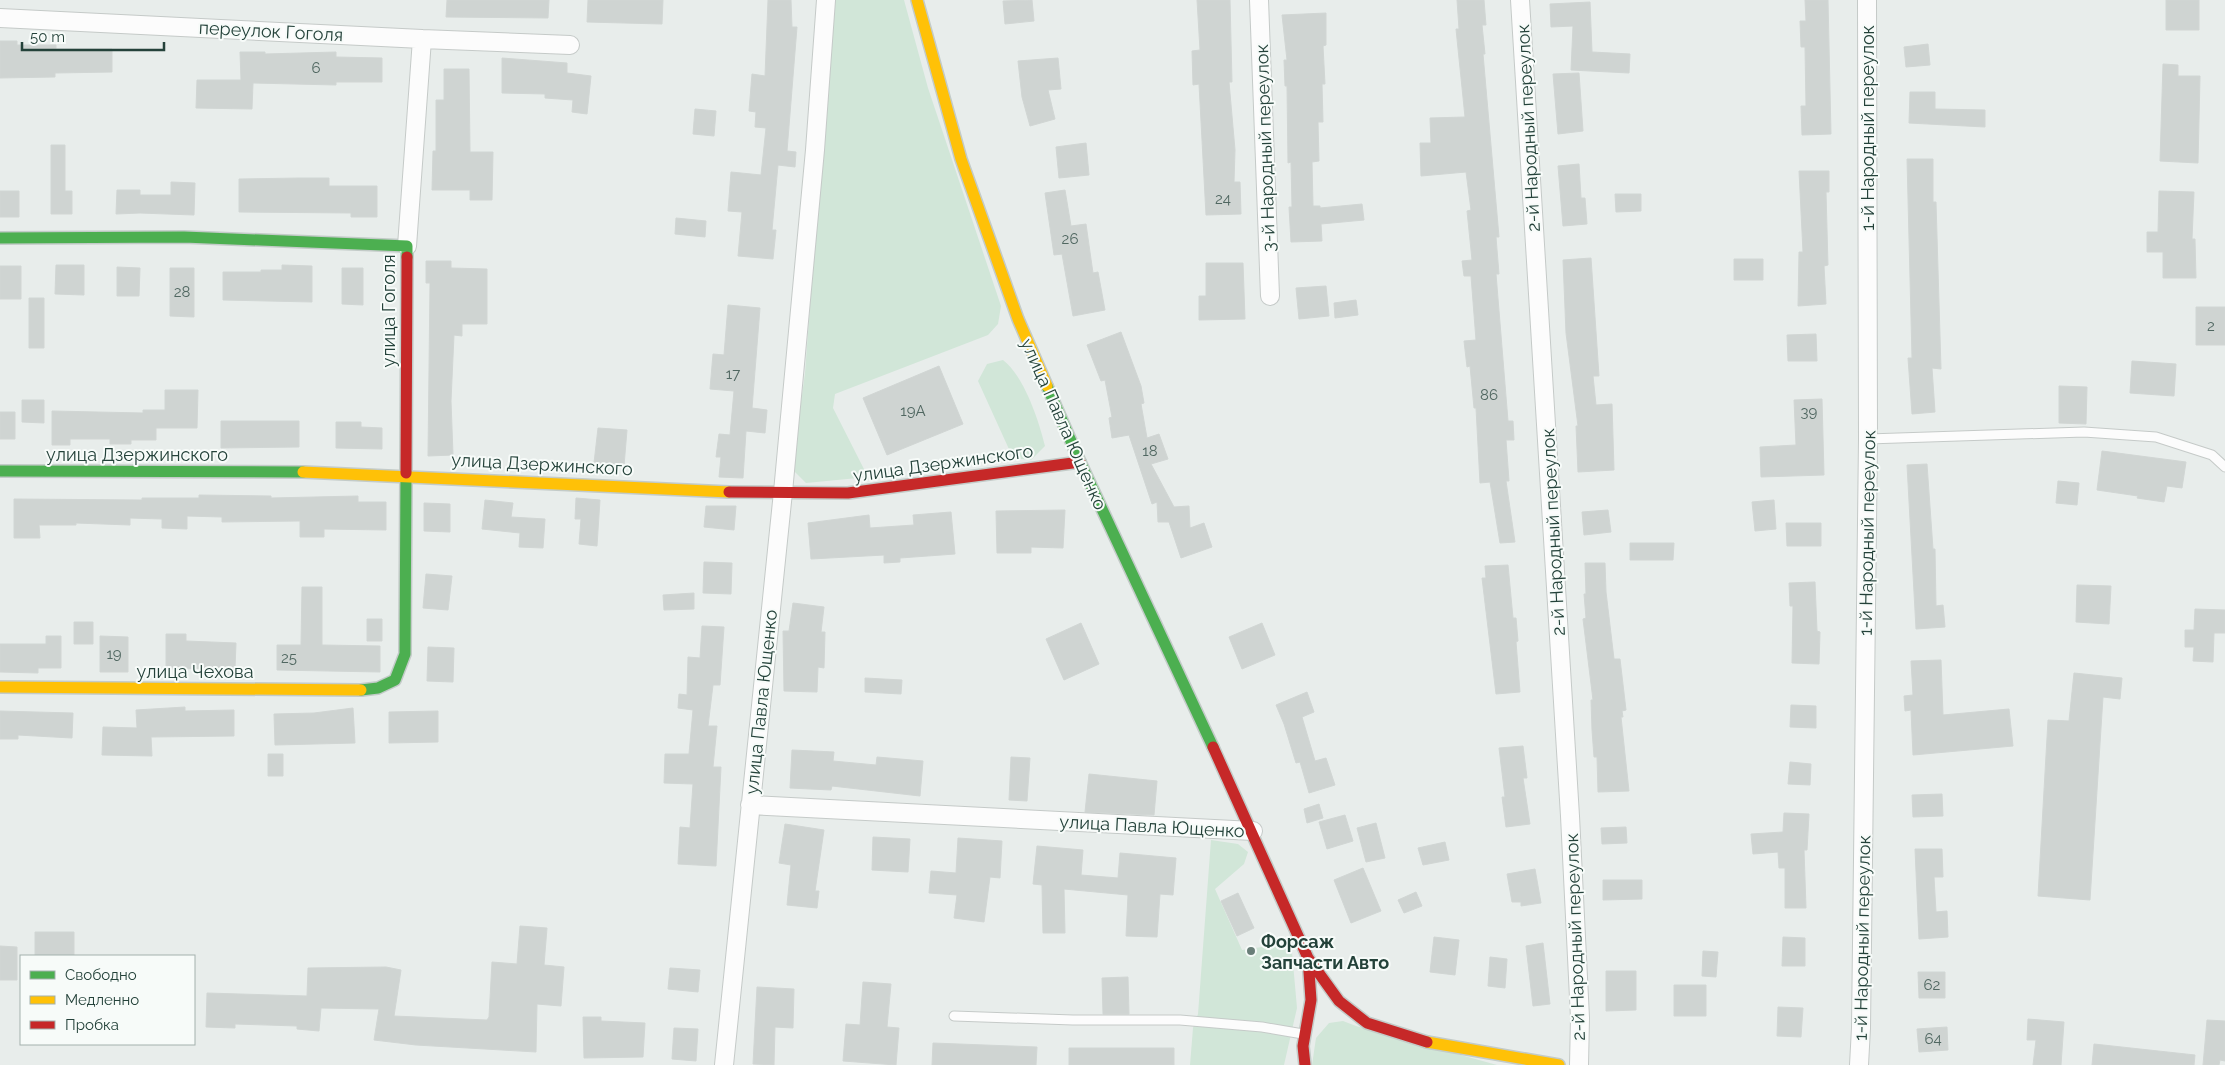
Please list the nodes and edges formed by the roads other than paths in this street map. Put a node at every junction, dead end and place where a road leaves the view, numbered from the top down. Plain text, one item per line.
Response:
1 (826, 0) edge
2 (917, 0) edge
3 (1260, 0) edge
4 (1520, 0) edge
5 (1867, 0) edge
6 (0, 18) edge
7 (422, 39) junction
8 (570, 45) dead end
9 (0, 238) edge
10 (407, 246) junction
11 (1270, 296) dead end
12 (1868, 438) junction
13 (1080, 462) junction
14 (2225, 467) edge
15 (0, 471) edge
16 (405, 474) junction
17 (783, 492) junction
18 (390, 686) joint
19 (0, 687) edge
20 (750, 806) junction
21 (1253, 832) junction
22 (1308, 958) junction
23 (954, 1016) dead end
24 (1305, 1034) junction
25 (1303, 1046) junction
26 (1515, 1061) edge
27 (724, 1065) edge
28 (1294, 1065) edge
29 (1305, 1065) edge
30 (1559, 1065) edge
31 (1579, 1065) edge
32 (1859, 1065) edge

1 - 17 street, улица Павла Ющенко
2 - 13 street, улица Павла Ющенко
3 - 11 street, 3-й Народный переулок
4 - 31 street, 2-й Народный переулок
5 - 12 street, 1-й Народный переулок
6 - 7 street, переулок Гоголя
7 - 8 street, переулок Гоголя
7 - 10 street
9 - 10 street, улица Гоголя
10 - 16 street, улица Гоголя
12 - 14 lane
12 - 32 street, 1-й Народный переулок
13 - 17 street, улица Дзержинского
13 - 21 street, улица Павла Ющенко
15 - 16 street, улица Дзержинского
16 - 17 street, улица Дзержинского
16 - 18 street, улица Гоголя
17 - 20 street, улица Павла Ющенко
18 - 19 street, улица Чехова
20 - 21 street, улица Павла Ющенко
20 - 27 street, улица Павла Ющенко
21 - 22 street, улица Павла Ющенко
22 - 24 street
22 - 26 street
23 - 24 lane
24 - 25 street
25 - 28 street
25 - 29 street
26 - 30 street

